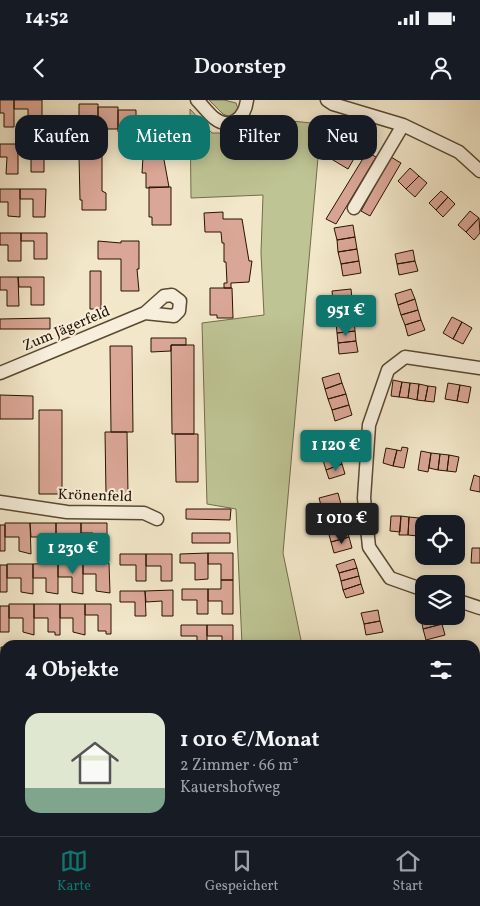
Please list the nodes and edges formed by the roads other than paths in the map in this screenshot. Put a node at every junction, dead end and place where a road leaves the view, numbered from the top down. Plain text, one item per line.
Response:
1 (197, 100) edge
2 (247, 100) edge
3 (327, 100) edge
4 (403, 125) junction
5 (480, 171) edge
6 (354, 208) dead end
7 (145, 313) dead end
8 (480, 368) edge
9 (0, 373) edge
10 (0, 502) edge
11 (157, 519) dead end
12 (415, 587) edge
13 (465, 603) edge
14 (480, 608) edge

1 - 2 street
3 - 4 street
4 - 5 street
4 - 6 street
7 - 9 street, Zum Jägerfeld
8 - 12 street
10 - 11 street, Krönenfeld
13 - 14 street

